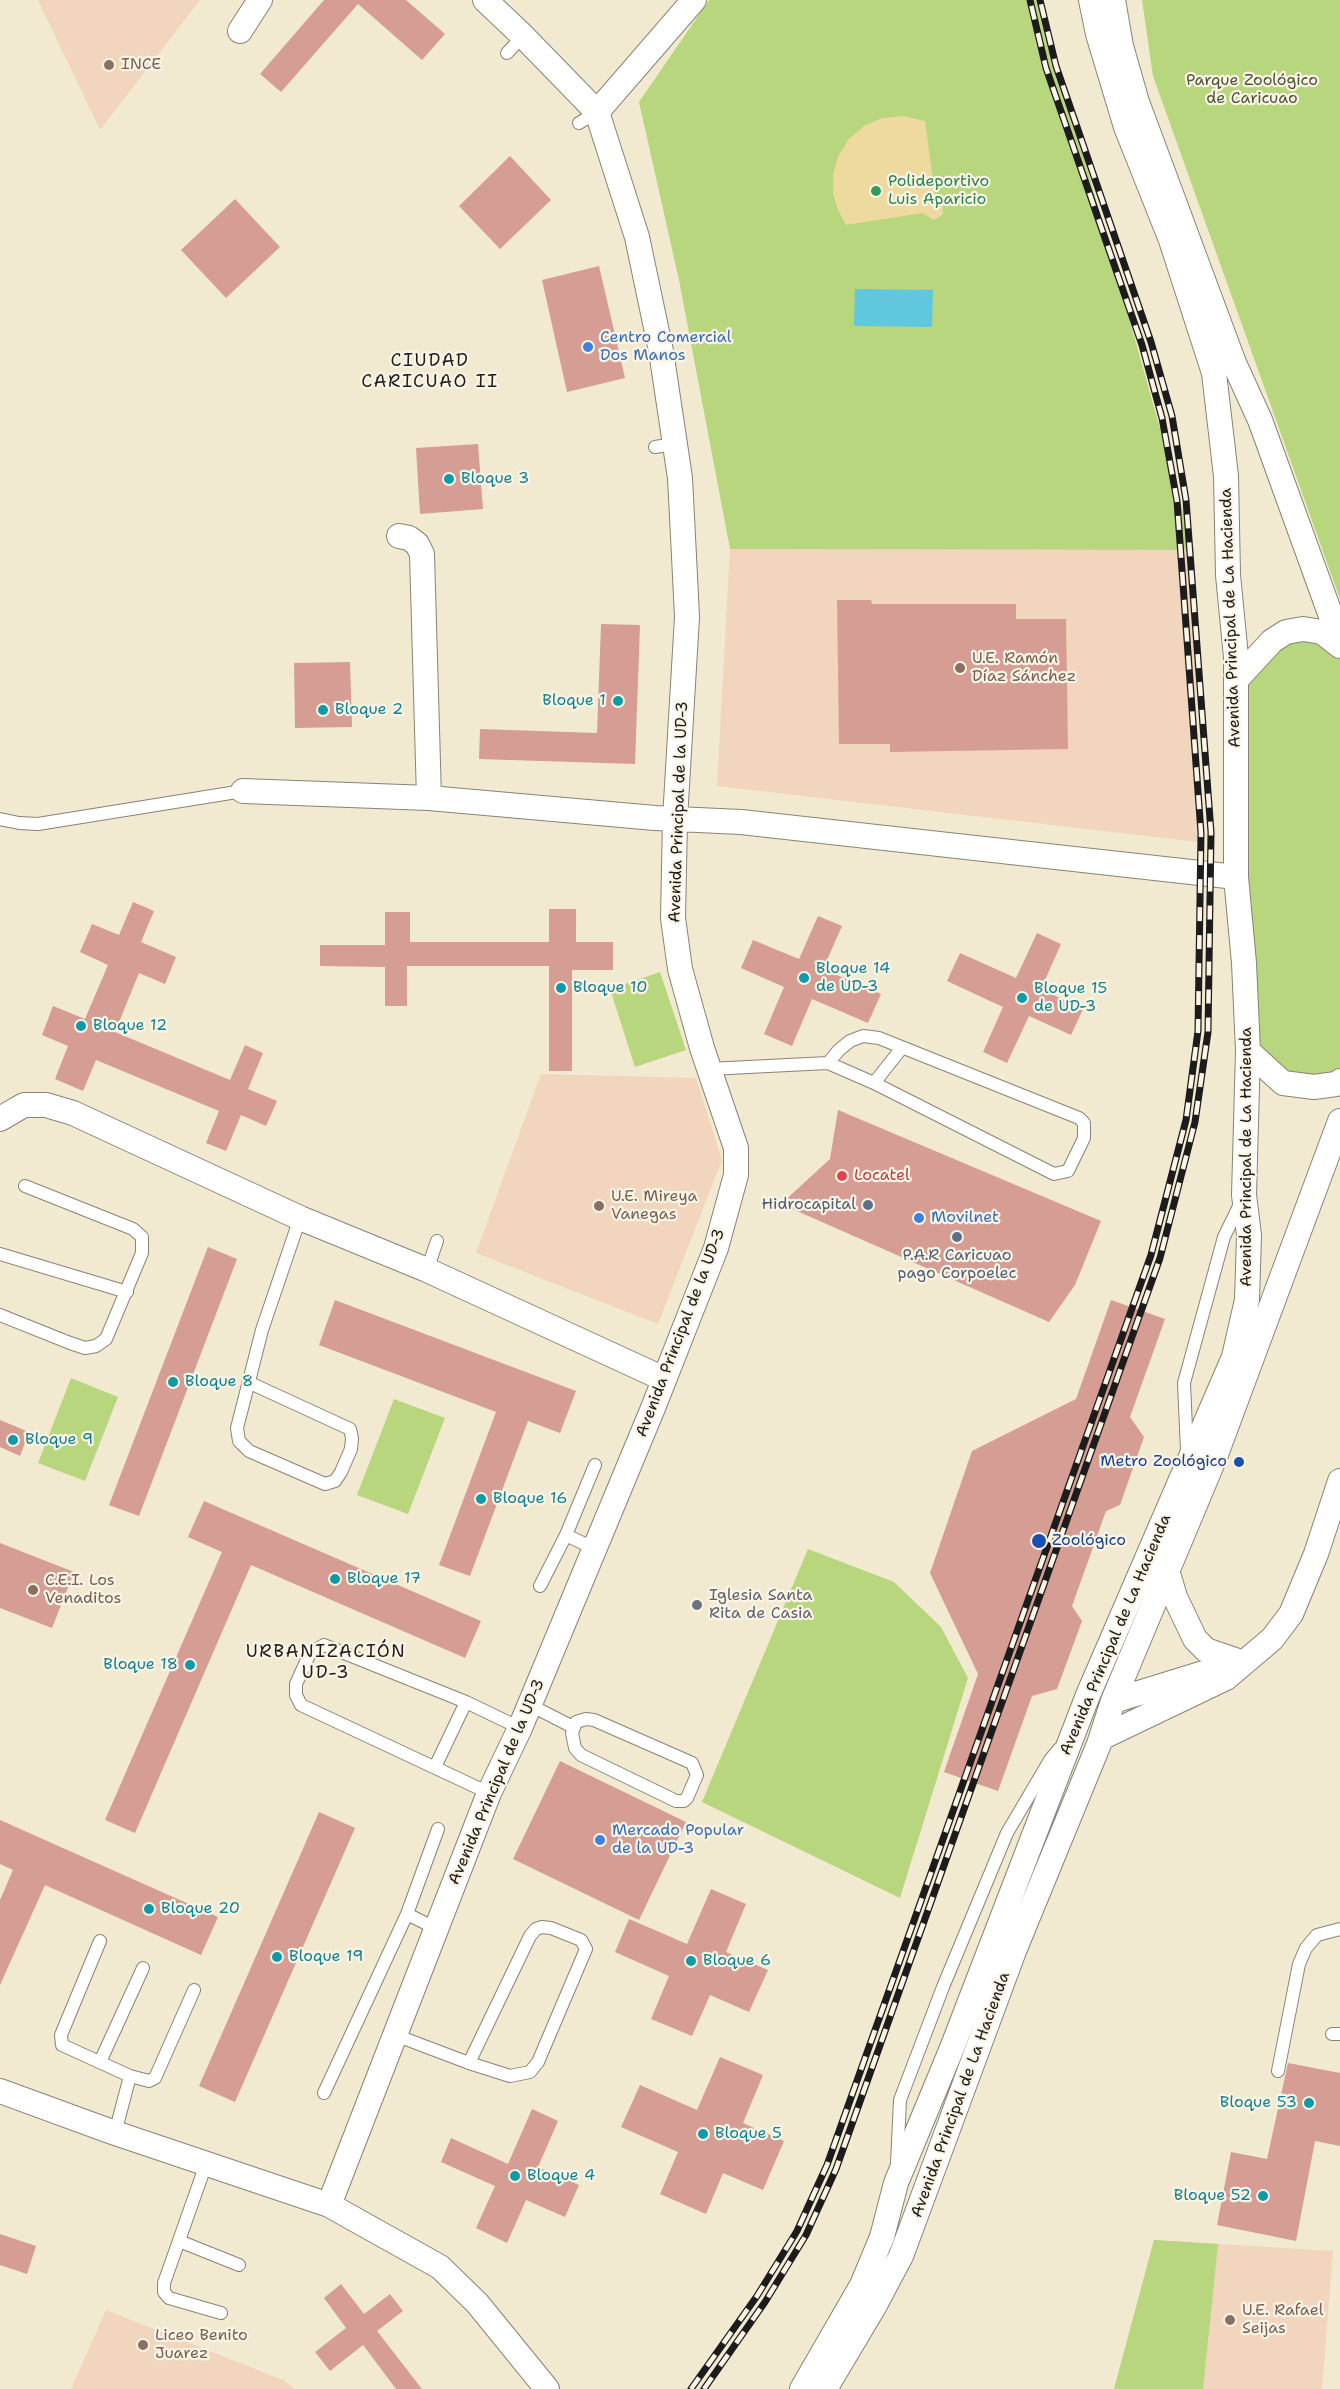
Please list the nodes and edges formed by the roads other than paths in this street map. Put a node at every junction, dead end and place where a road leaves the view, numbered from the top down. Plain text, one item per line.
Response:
1 (260, 0) edge
2 (485, 0) edge
3 (694, 0) edge
4 (1091, 0) edge
5 (1113, 0) edge
6 (240, 31) dead end
7 (524, 36) junction
8 (507, 53) dead end
9 (588, 117) junction
10 (399, 537) dead end
11 (1340, 641) edge
12 (1340, 646) edge
13 (1236, 680) junction
14 (243, 791) joint
15 (429, 798) junction
16 (0, 819) edge
17 (675, 819) junction
18 (1236, 878) junction
19 (901, 1048) junction
20 (1248, 1051) junction
21 (828, 1063) junction
22 (709, 1069) junction
23 (1340, 1081) edge
24 (874, 1083) junction
25 (0, 1119) edge
26 (1340, 1121) edge
27 (25, 1186) dead end
28 (1244, 1195) junction
29 (300, 1218) junction
30 (437, 1241) dead end
31 (0, 1254) edge
32 (427, 1270) junction
33 (127, 1292) junction
34 (0, 1315) edge
35 (664, 1379) junction
36 (250, 1383) junction
37 (595, 1465) dead end
38 (1188, 1466) junction
39 (1340, 1481) edge
40 (567, 1535) junction
41 (595, 1549) junction
42 (1167, 1570) junction
43 (540, 1586) dead end
44 (1243, 1663) junction
45 (1088, 1695) junction
46 (1113, 1701) junction
47 (466, 1702) junction
48 (530, 1705) junction
49 (573, 1727) junction
50 (520, 1728) junction
51 (1073, 1732) junction
52 (1101, 1738) junction
53 (435, 1767) junction
54 (489, 1794) junction
55 (438, 1829) dead end
56 (407, 1914) junction
57 (437, 1929) junction
58 (1340, 1929) edge
59 (100, 1941) dead end
60 (143, 1968) dead end
61 (194, 1990) dead end
62 (395, 2035) junction
63 (100, 2062) junction
64 (469, 2063) junction
65 (1278, 2071) dead end
66 (130, 2076) junction
67 (0, 2091) edge
68 (324, 2093) dead end
69 (115, 2133) junction
70 (206, 2164) junction
71 (329, 2205) junction
72 (179, 2241) junction
73 (239, 2265) dead end
74 (221, 2313) dead end
75 (547, 2381) edge
76 (802, 2389) edge
77 (825, 2389) edge

1 - 6 street
2 - 7 street, Avenida Principal de la UD-3
3 - 9 street
4 - 13 street, Avenida Principal de La Hacienda
5 - 11 street
7 - 8 lane
7 - 9 street, Avenida Principal de la UD-3
9 - 17 street, Avenida Principal de la UD-3
10 - 15 street
12 - 13 street
13 - 18 street, Avenida Principal de La Hacienda
14 - 15 street
14 - 16 lane
15 - 17 street
17 - 18 street
17 - 22 street, Avenida Principal de la UD-3
18 - 20 street, Avenida Principal de La Hacienda
19 - 21 lane
19 - 24 lane
19 - 24 lane
20 - 23 street
20 - 28 street, Avenida Principal de La Hacienda
21 - 22 lane
21 - 24 lane
22 - 35 street, Avenida Principal de la UD-3
25 - 29 street
26 - 42 street, Avenida Principal de La Hacienda
27 - 33 lane
28 - 38 lane
28 - 38 street, Avenida Principal de La Hacienda
29 - 32 street
29 - 36 lane
30 - 32 lane
31 - 33 lane
32 - 35 street
33 - 34 lane
35 - 41 street, Avenida Principal de la UD-3
36 - 36 lane
37 - 40 lane
38 - 45 street, Avenida Principal de La Hacienda
39 - 44 street
40 - 41 lane
40 - 43 lane
41 - 48 street, Avenida Principal de la UD-3
42 - 44 street
42 - 46 street, Avenida Principal de La Hacienda
44 - 46 street
44 - 52 street
45 - 46 street
45 - 51 street, Avenida Principal de La Hacienda
46 - 52 street, Avenida Principal de La Hacienda
47 - 50 lane
47 - 53 lane
47 - 53 lane
48 - 49 lane
48 - 50 street, Avenida Principal de la UD-3
49 - 49 lane
50 - 54 street, Avenida Principal de la UD-3
51 - 52 street
51 - 76 street, Avenida Principal de La Hacienda
52 - 77 street, Avenida Principal de La Hacienda
53 - 54 lane
54 - 57 street, Avenida Principal de la UD-3
55 - 56 lane
56 - 57 lane
56 - 68 lane
57 - 62 street, Avenida Principal de la UD-3
58 - 65 lane
59 - 63 lane
60 - 63 lane
61 - 66 lane
62 - 64 lane
62 - 71 street, Avenida Principal de la UD-3
63 - 66 lane
64 - 64 lane
66 - 69 lane
67 - 69 street
69 - 70 street
70 - 71 street
70 - 72 lane
71 - 75 street
72 - 73 lane
72 - 74 lane

